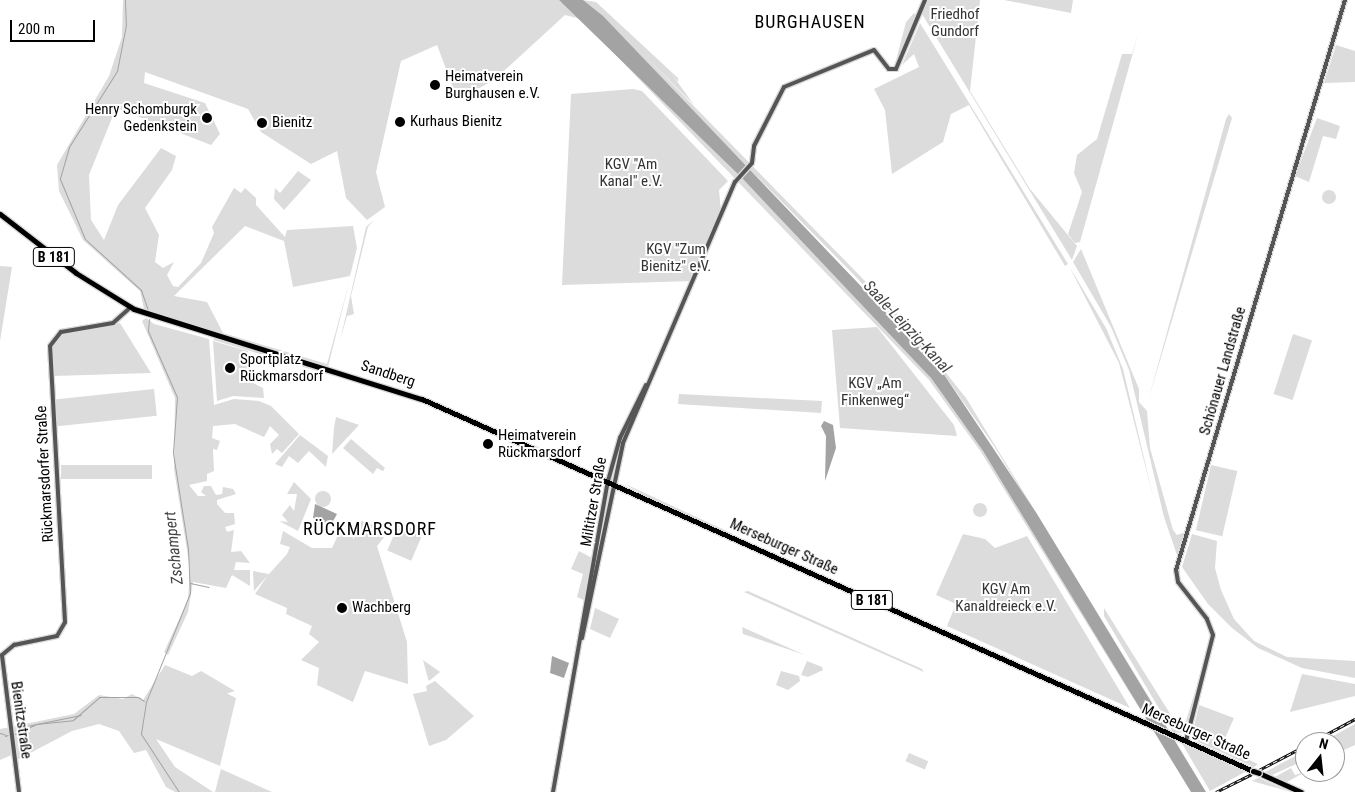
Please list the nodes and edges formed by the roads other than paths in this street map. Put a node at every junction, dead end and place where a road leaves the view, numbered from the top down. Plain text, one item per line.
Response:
1 (926, 0) edge
2 (1345, 0) edge
3 (0, 214) edge
4 (131, 307) junction
5 (610, 482) junction
6 (3, 652) joint
7 (1186, 741) junction
8 (19, 792) edge
9 (553, 792) edge
10 (1301, 792) edge

1 - 5 street, Miltitzer Straße
2 - 7 street, Schönauer Landstraße
3 - 4 main road, B 181
4 - 5 main road, Sandberg / B 181
4 - 6 street, Rückmarsdorfer Straße
5 - 7 main road, Merseburger Straße / B 181
5 - 9 street, Miltitzer Straße
6 - 8 street, Bienitzstraße
7 - 10 main road, Merseburger Straße / B 181, bridge

